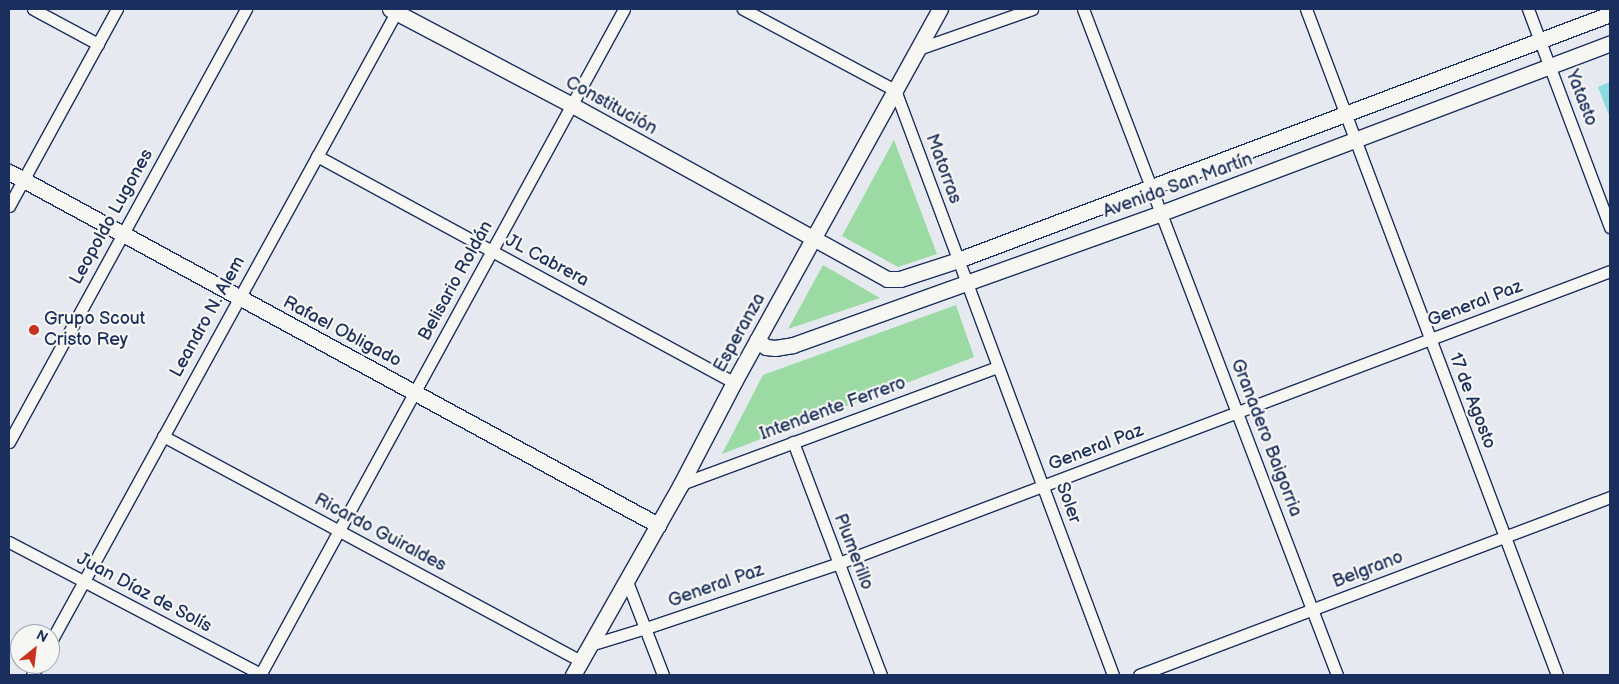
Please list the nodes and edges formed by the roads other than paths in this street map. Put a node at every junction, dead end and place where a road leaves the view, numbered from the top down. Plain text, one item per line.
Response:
1 (33, 9) edge
2 (116, 9) edge
3 (246, 9) edge
4 (624, 9) edge
5 (742, 9) edge
6 (940, 9) edge
7 (1032, 9) edge
8 (1083, 9) edge
9 (1306, 9) edge
10 (1528, 9) edge
11 (395, 10) edge
12 (1610, 14) edge
13 (1540, 40) junction
14 (1610, 43) edge
15 (98, 44) junction
16 (918, 48) junction
17 (1550, 66) junction
18 (895, 90) junction
19 (572, 105) junction
20 (1346, 114) junction
21 (1354, 140) junction
22 (317, 156) junction
23 (9, 172) edge
24 (23, 180) junction
25 (1151, 187) junction
26 (9, 206) edge
27 (1161, 213) junction
28 (1610, 226) edge
29 (122, 234) junction
30 (813, 238) junction
31 (492, 252) junction
32 (958, 260) junction
33 (1610, 272) edge
34 (966, 281) junction
35 (239, 297) junction
36 (757, 340) junction
37 (1430, 340) junction
38 (998, 367) junction
39 (734, 382) junction
40 (415, 393) junction
41 (1238, 413) junction
42 (163, 436) junction
43 (9, 442) edge
44 (793, 442) junction
45 (681, 484) junction
46 (1043, 486) junction
47 (1610, 497) edge
48 (658, 525) junction
49 (340, 532) junction
50 (1505, 537) junction
51 (9, 542) edge
52 (839, 563) junction
53 (626, 579) junction
54 (84, 580) junction
55 (1312, 610) junction
56 (60, 624) edge
57 (646, 628) junction
58 (590, 645) junction
59 (580, 662) junction
60 (261, 675) edge
61 (573, 675) edge
62 (663, 675) edge
63 (881, 675) edge
64 (1113, 675) edge
65 (1139, 675) edge
66 (1337, 675) edge
67 (1557, 675) edge

1 - 15 street
2 - 15 street
3 - 29 street, Leopoldo Lugones
4 - 19 street, Belisario Roldán
5 - 18 street
6 - 16 main road, Esperanza
7 - 16 street
8 - 25 street, Granadero Baigorria
9 - 20 street, 17 de Agosto
10 - 13 street, Yatasto
11 - 19 main road, Constitución
11 - 22 street, Leandro N. Alem
12 - 13 main road, Avenida San Martín
13 - 17 street, Yatasto
13 - 20 main road, Avenida San Martín
14 - 17 main road, Avenida San Martín
15 - 24 street
16 - 18 main road, Esperanza
17 - 21 main road, Avenida San Martín
17 - 28 street, Yatasto
18 - 30 main road, Esperanza
18 - 32 street, Matorras
19 - 30 main road, Constitución
19 - 31 street, Belisario Roldán
20 - 21 street, 17 de Agosto
20 - 25 main road, Avenida San Martín
21 - 27 main road, Avenida San Martín
21 - 37 street, 17 de Agosto
22 - 31 street, JL Cabrera
22 - 35 street, Leandro N. Alem
23 - 24 main road, Rafael Obligado
24 - 26 street
24 - 29 main road, Rafael Obligado
25 - 27 street, Granadero Baigorria
25 - 32 main road, Avenida San Martín
27 - 34 main road, Avenida San Martín
27 - 41 street, Granadero Baigorria
29 - 35 main road, Rafael Obligado
29 - 43 street, Leopoldo Lugones
30 - 32 main road, Avenida San Martín
30 - 36 main road, Esperanza
31 - 39 street, JL Cabrera
31 - 40 street, Belisario Roldán
32 - 34 street, Soler
33 - 37 street, General Paz
34 - 36 main road, Avenida San Martín
34 - 38 street, Soler
35 - 40 main road, Rafael Obligado
35 - 42 street, Leandro N. Alem
36 - 39 main road, Esperanza
37 - 41 street, General Paz
37 - 50 street, 17 de Agosto
38 - 44 street, Intendente Ferrero
38 - 46 street, Soler
39 - 45 main road, Esperanza
40 - 48 main road, Rafael Obligado
40 - 49 street, Belisario Roldán
41 - 46 street, General Paz
41 - 55 street, Granadero Baigorria
42 - 49 street, Ricardo Guiraldes
42 - 54 street, Leandro N. Alem
44 - 45 street, Intendente Ferrero
44 - 52 street, Plumerillo
45 - 48 main road, Esperanza
46 - 52 street, General Paz
46 - 64 street, Soler
47 - 50 street, Belgrano
48 - 53 main road, Esperanza
49 - 59 street, Ricardo Guiraldes
49 - 60 street, Belisario Roldán
50 - 55 street, Belgrano
50 - 67 street, 17 de Agosto
51 - 54 street, Juan Díaz de Solís
52 - 57 street, General Paz
52 - 63 street, Plumerillo
53 - 57 street
53 - 58 main road, Esperanza
54 - 56 street, Leandro N. Alem
54 - 60 street, Juan Díaz de Solís
55 - 65 street, Belgrano
55 - 66 street, Granadero Baigorria
57 - 58 street, General Paz
57 - 62 street
58 - 59 main road, Esperanza
59 - 61 main road, Esperanza

